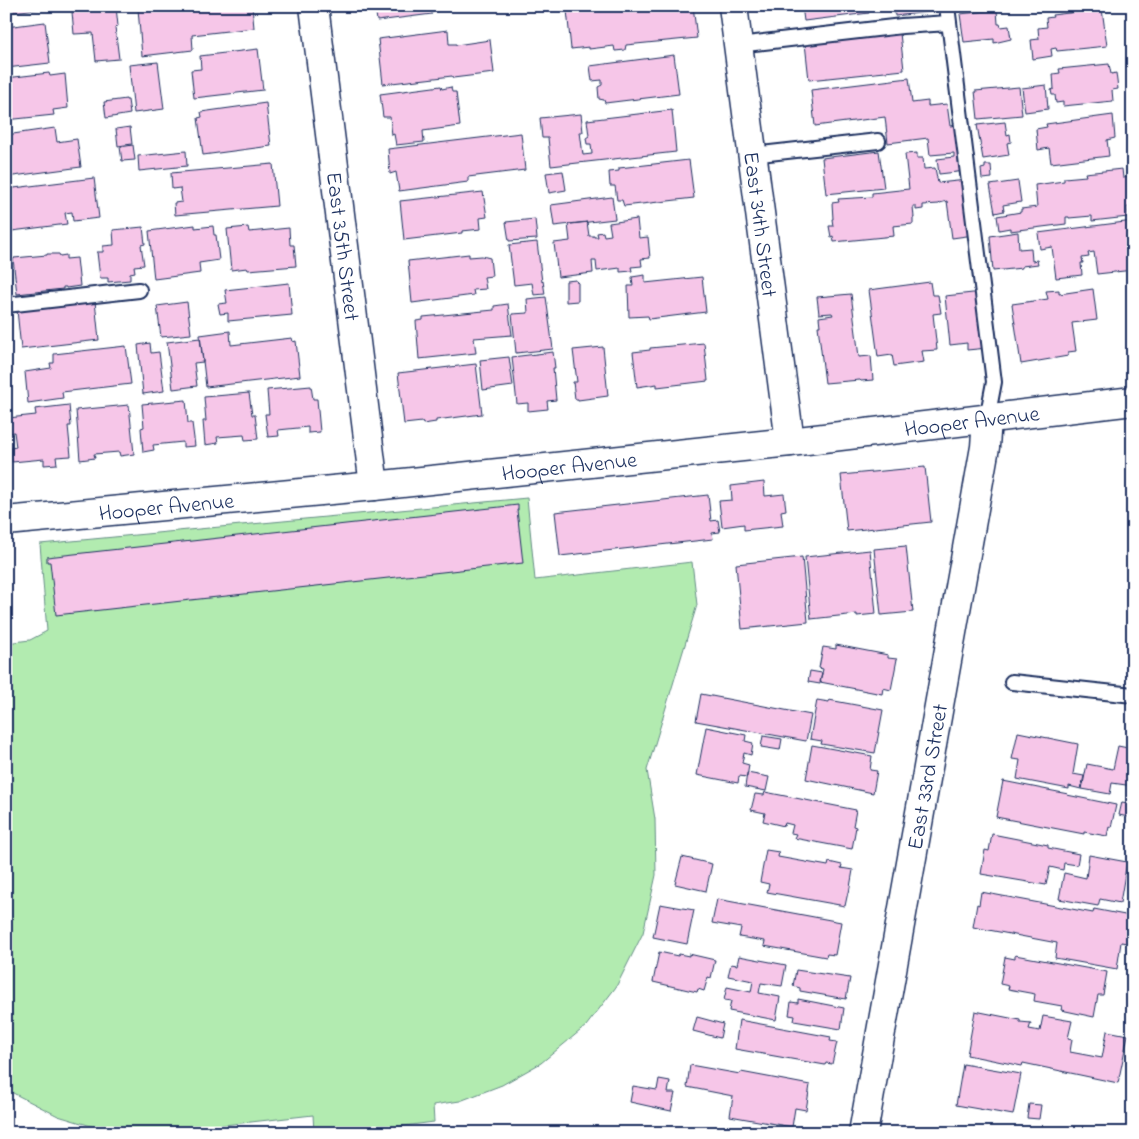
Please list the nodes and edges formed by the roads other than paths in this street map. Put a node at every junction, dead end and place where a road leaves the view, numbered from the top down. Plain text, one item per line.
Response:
1 (314, 6) edge
2 (733, 6) edge
3 (947, 6) edge
4 (949, 23) junction
5 (738, 45) junction
6 (878, 141) dead end
7 (752, 156) junction
8 (139, 290) dead end
9 (6, 305) edge
10 (1133, 401) edge
11 (987, 418) junction
12 (790, 442) junction
13 (374, 486) junction
14 (6, 521) edge
15 (1012, 682) dead end
16 (1133, 695) edge
17 (864, 1133) edge

1 - 13 street, East 35th Street
2 - 5 street, East 34th Street
3 - 4 lane
4 - 5 lane
4 - 11 lane
5 - 7 street, East 34th Street
6 - 7 lane
7 - 12 street, East 34th Street
8 - 9 lane
10 - 11 street, Hooper Avenue
11 - 12 street, Hooper Avenue
11 - 17 street, East 33rd Street
12 - 13 street, Hooper Avenue
13 - 14 street, Hooper Avenue
15 - 16 lane

